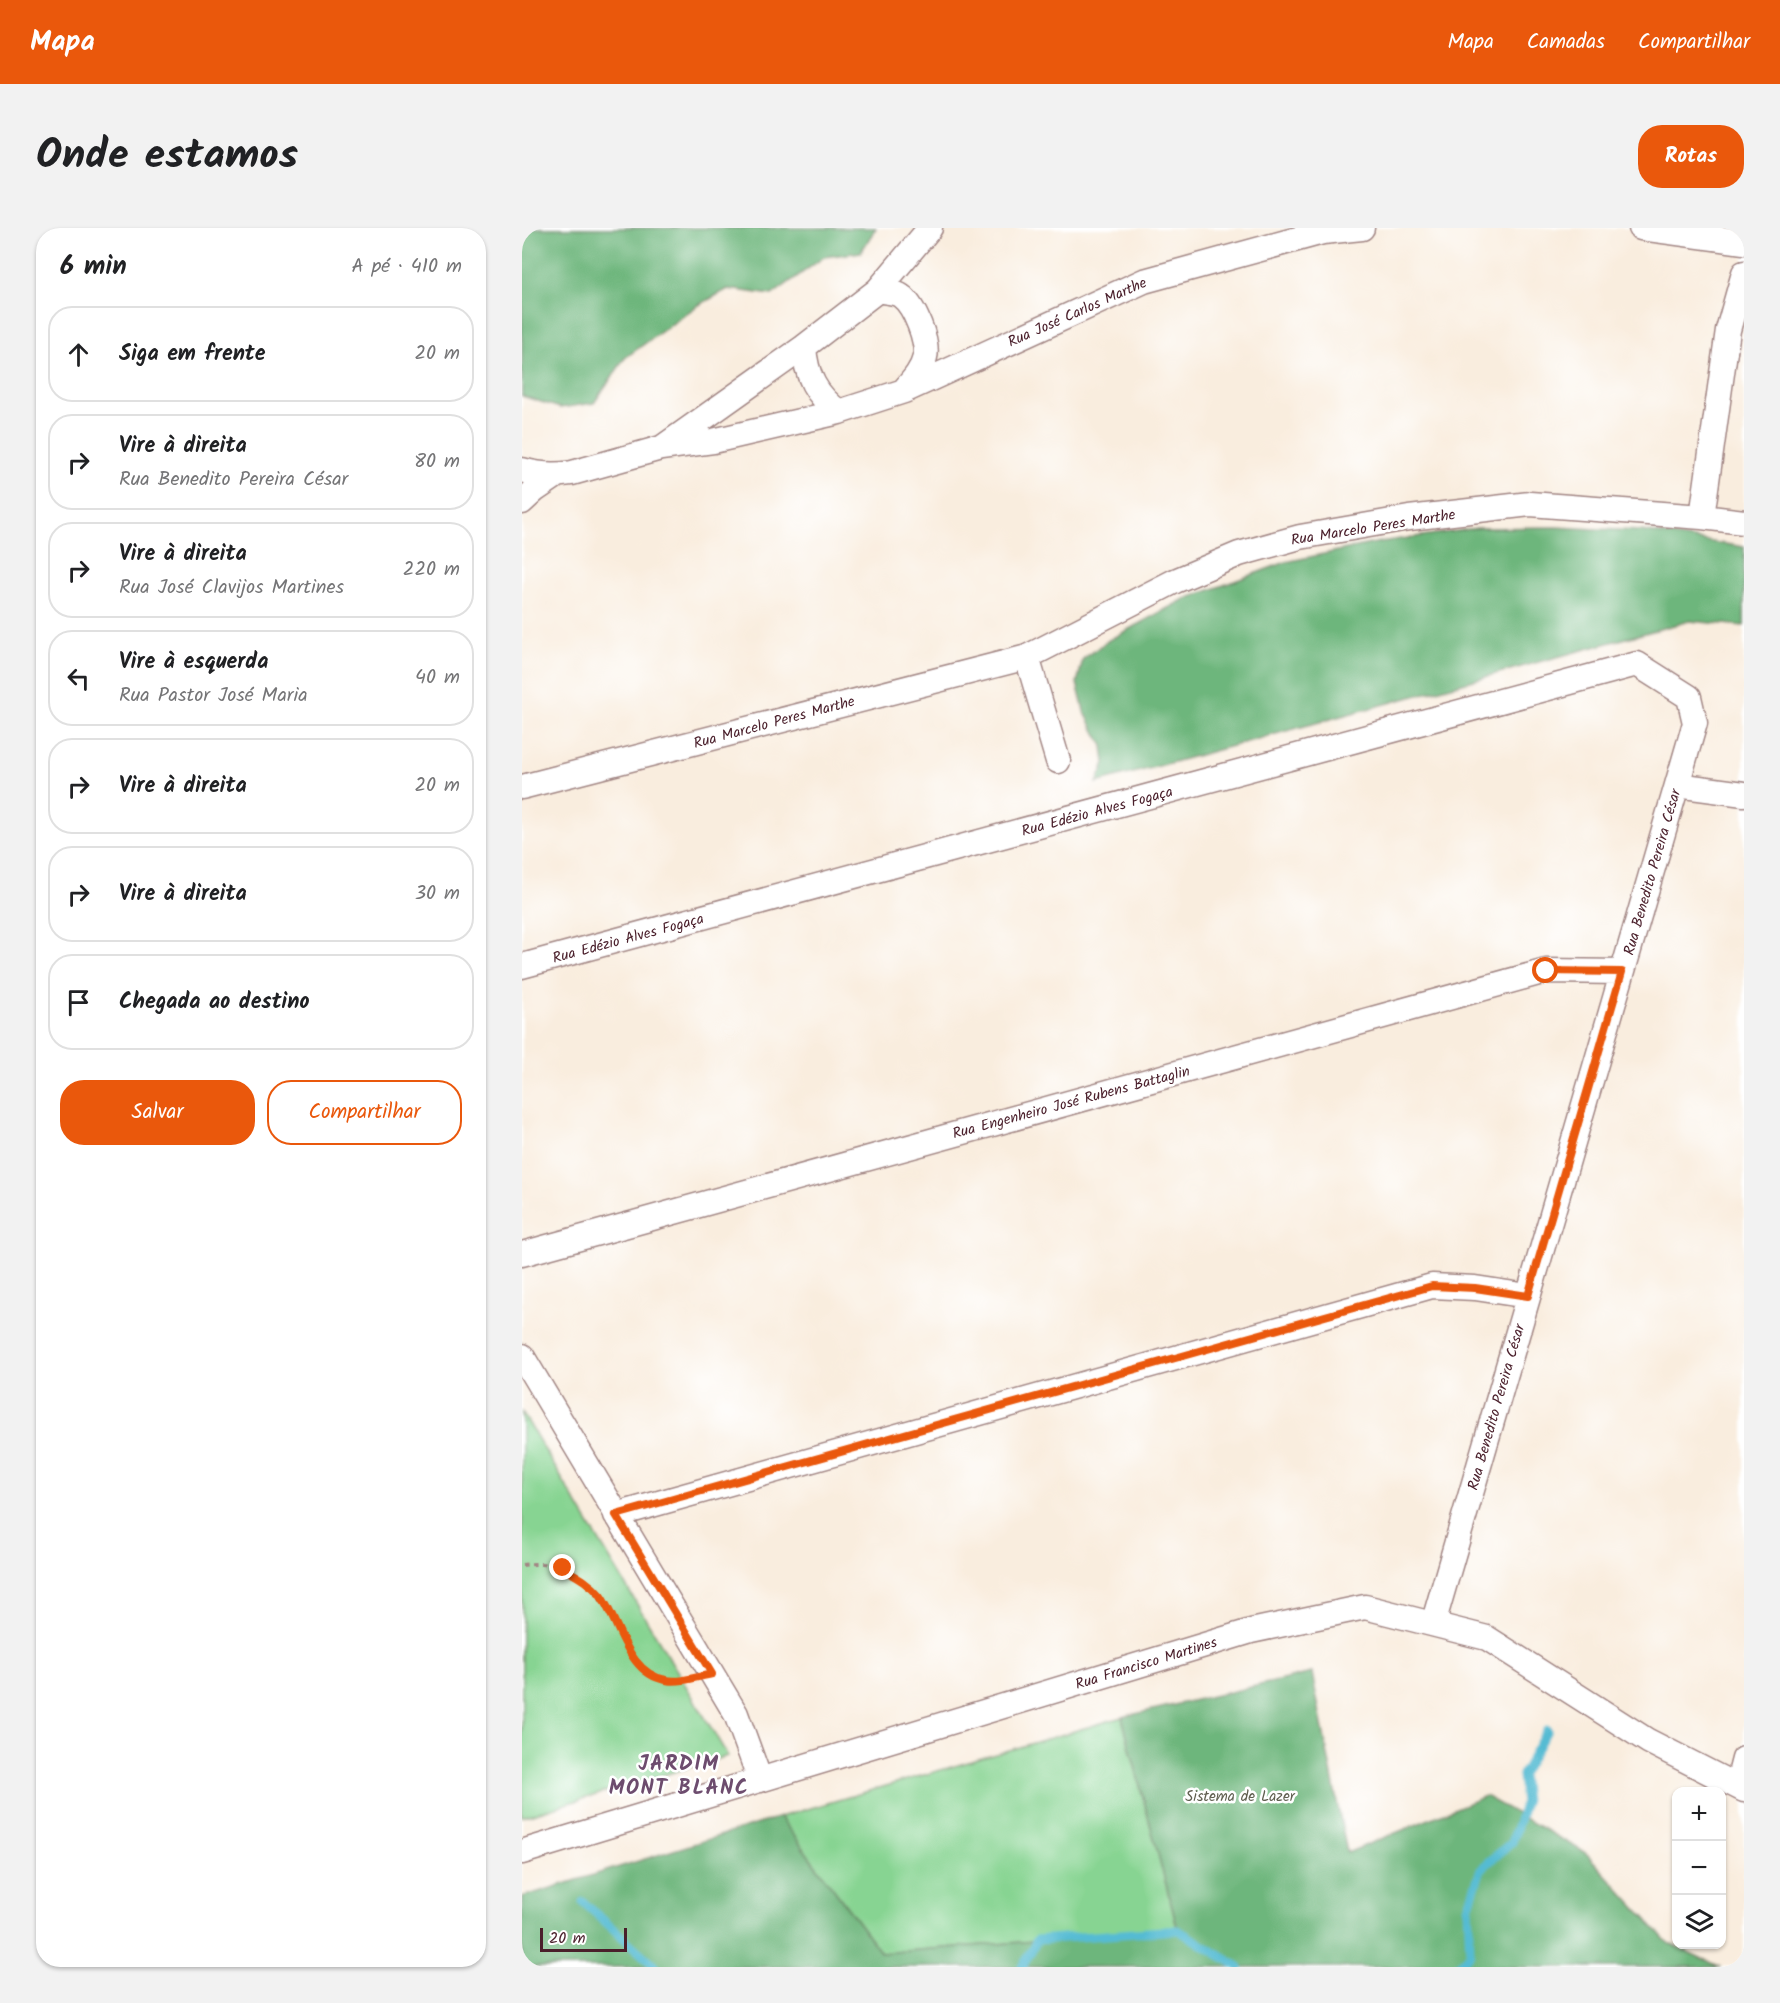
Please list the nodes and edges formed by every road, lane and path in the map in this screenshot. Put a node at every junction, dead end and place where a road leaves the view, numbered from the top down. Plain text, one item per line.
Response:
1 (930, 228) edge
2 (1362, 228) edge
3 (1641, 228) edge
4 (1744, 242) edge
5 (1744, 273) edge
6 (878, 290) junction
7 (804, 347) junction
8 (904, 391) junction
9 (839, 412) junction
10 (661, 448) junction
11 (522, 470) edge
12 (557, 476) junction
13 (522, 502) edge
14 (1702, 517) junction
15 (1744, 522) edge
16 (1027, 657) junction
17 (1667, 683) joint
18 (1058, 761) dead end
19 (1677, 785) junction
20 (522, 787) edge
21 (1744, 794) edge
22 (522, 966) edge
23 (1622, 972) junction
24 (522, 1254) edge
25 (1528, 1296) junction
26 (522, 1356) edge
27 (616, 1515) junction
28 (522, 1565) edge
29 (1432, 1624) junction
30 (712, 1674) junction
31 (1744, 1759) edge
32 (760, 1780) junction
33 (1740, 1788) edge
34 (522, 1852) edge

1 - 6 street
2 - 8 street, Rua José Carlos Marthe
3 - 4 street
5 - 14 street
6 - 7 street
6 - 8 street
7 - 9 street
7 - 10 street
8 - 9 street, Rua José Carlos Marthe
9 - 10 street, Rua José Carlos Marthe
10 - 12 street, Rua José Carlos Marthe
11 - 12 street, Rua José Carlos Marthe
12 - 13 street
14 - 15 street, Rua Marcelo Peres Marthe
14 - 16 street, Rua Marcelo Peres Marthe
16 - 18 street
16 - 20 street, Rua Marcelo Peres Marthe
17 - 19 street, Rua Benedito Pereira César
17 - 22 street, Rua Edézio Alves Fogaça
19 - 21 street
19 - 23 street, Rua Benedito Pereira César
23 - 24 street, Rua Engenheiro José Rubens Battaglin
23 - 25 street, Rua Benedito Pereira César
25 - 27 street
25 - 29 street, Rua Benedito Pereira César
26 - 27 street
27 - 30 street
28 - 30 path
29 - 32 street, Rua Francisco Martines
29 - 33 street, Rua Francisco Martines
30 - 32 street
31 - 33 street
32 - 34 street, Rua Francisco Martines

